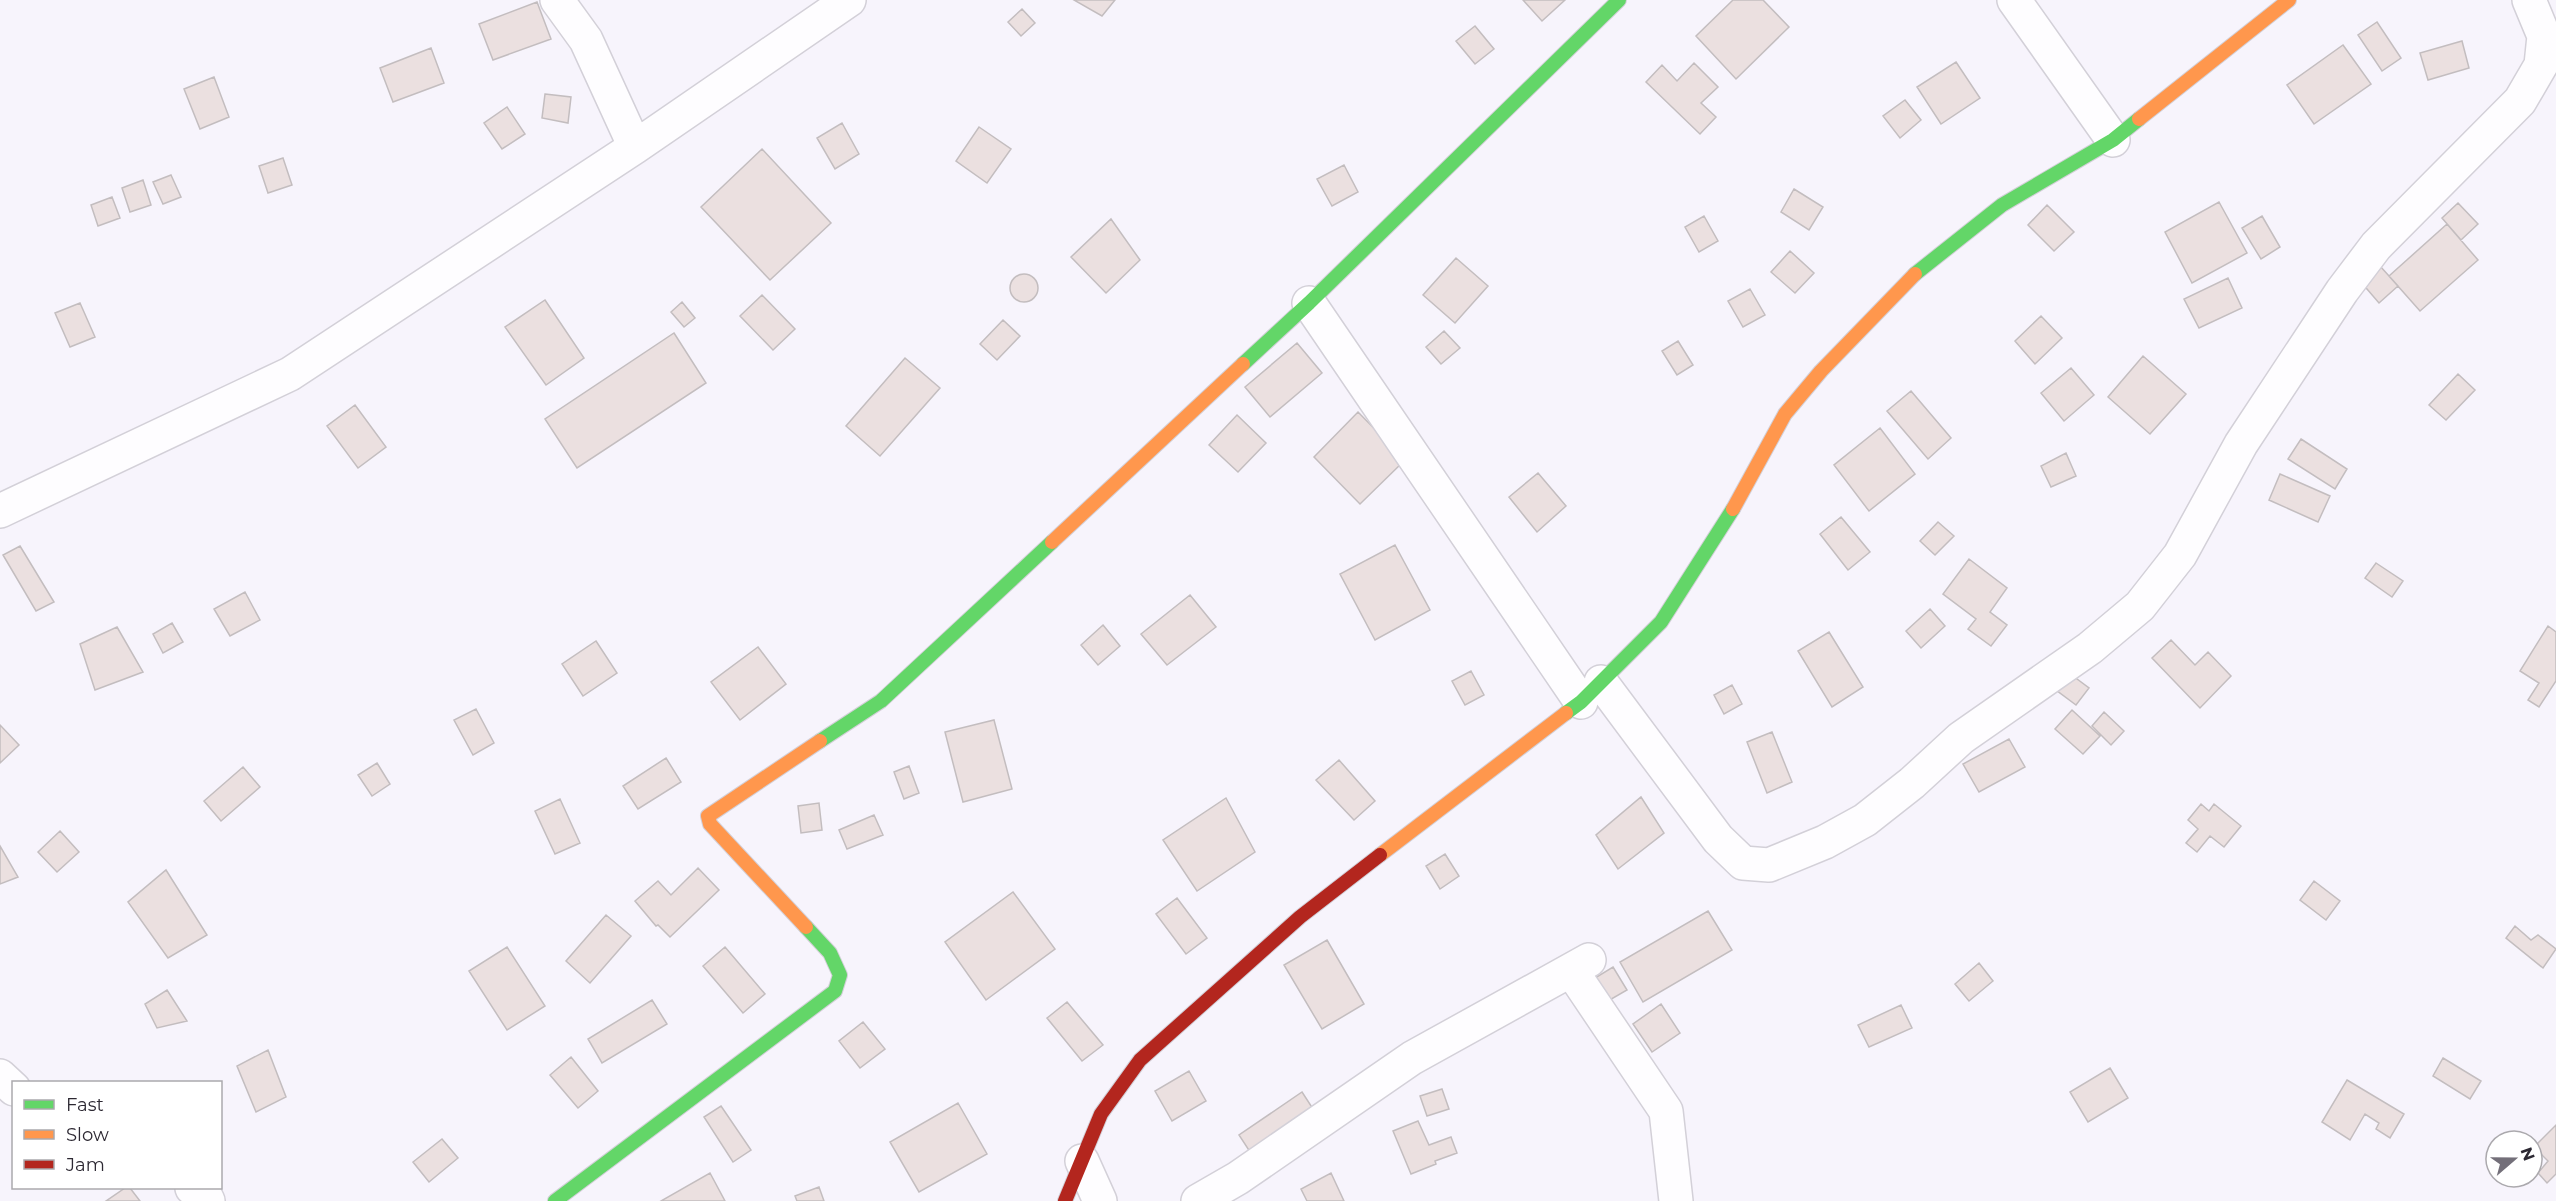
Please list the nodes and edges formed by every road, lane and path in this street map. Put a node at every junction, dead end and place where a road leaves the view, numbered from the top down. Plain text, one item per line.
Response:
1 (557, 0) edge
2 (849, 0) edge
3 (1619, 0) edge
4 (2014, 0) edge
5 (2289, 0) edge
6 (2529, 0) edge
7 (2114, 140) junction
8 (635, 147) junction
9 (1309, 303) junction
10 (0, 511) edge
11 (1591, 692) junction
12 (0, 1076) edge
13 (12, 1087) edge
14 (1082, 1161) junction
15 (194, 1189) edge
16 (208, 1201) edge
17 (555, 1201) edge
18 (1065, 1201) edge
19 (1100, 1201) edge
20 (1198, 1201) edge
21 (1676, 1201) edge

1 - 8 street
2 - 8 street
3 - 9 street
4 - 7 street
5 - 7 street
6 - 11 street
7 - 11 street
8 - 10 street
9 - 11 street
9 - 17 street
11 - 14 street
12 - 13 street
14 - 18 street
14 - 19 street
15 - 16 street
20 - 21 street

